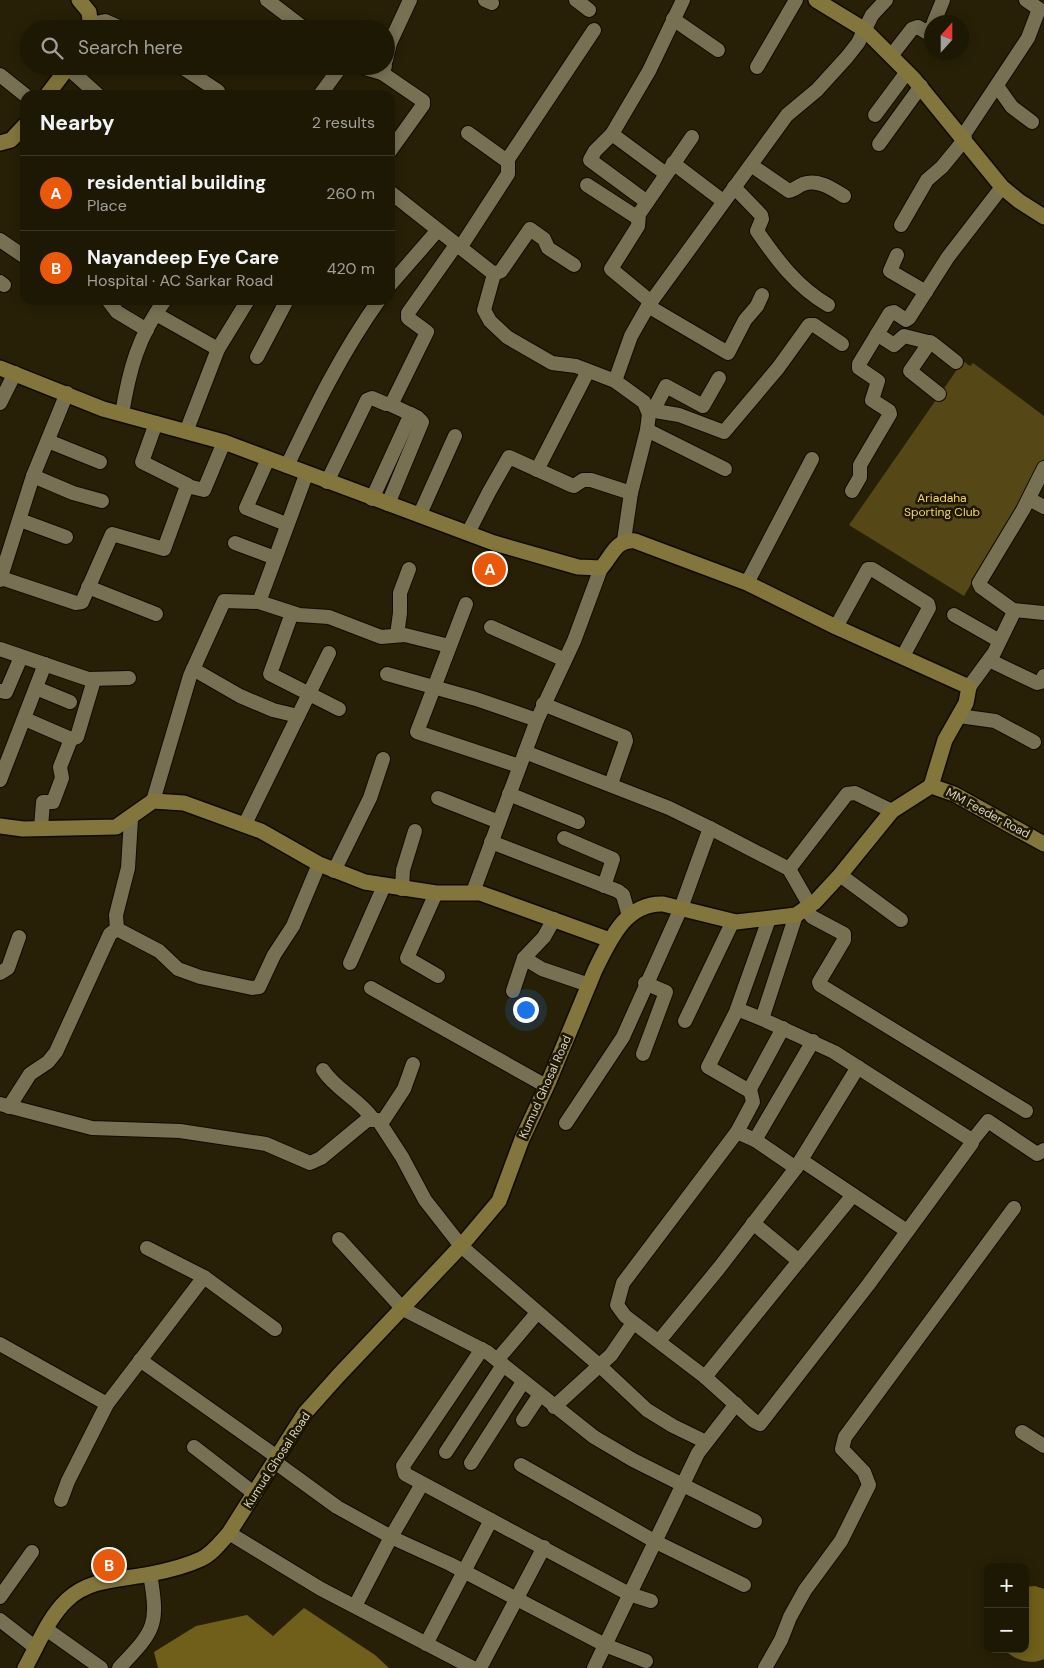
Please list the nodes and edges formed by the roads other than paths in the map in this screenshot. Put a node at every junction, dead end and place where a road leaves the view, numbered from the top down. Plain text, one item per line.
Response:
1 (79, 0) edge
2 (267, 0) edge
3 (410, 0) edge
4 (576, 0) edge
5 (683, 0) edge
6 (796, 0) edge
7 (816, 0) edge
8 (886, 0) edge
9 (943, 0) edge
10 (1033, 4) edge
11 (589, 10) dead end
12 (937, 15) edge
13 (90, 20) edge
14 (293, 20) edge
15 (673, 20) junction
16 (594, 30) dead end
17 (865, 30) junction
18 (924, 31) edge
19 (395, 32) edge
20 (718, 50) dead end
21 (891, 56) junction
22 (757, 67) dead end
23 (907, 72) junction
24 (0, 75) edge
25 (62, 75) edge
26 (77, 75) edge
27 (194, 75) edge
28 (335, 75) edge
29 (393, 75) edge
30 (920, 86) junction
31 (997, 86) junction
32 (51, 90) edge
33 (93, 90) edge
34 (216, 90) edge
35 (324, 90) edge
36 (20, 91) edge
37 (875, 115) dead end
38 (1032, 122) dead end
39 (20, 130) edge
40 (468, 133) dead end
41 (612, 134) junction
42 (692, 137) dead end
43 (964, 137) junction
44 (0, 143) edge
45 (395, 144) edge
46 (878, 144) dead end
47 (507, 161) junction
48 (751, 165) junction
49 (670, 169) junction
50 (588, 185) dead end
51 (734, 186) junction
52 (1002, 187) junction
53 (395, 196) edge
54 (844, 196) dead end
55 (723, 201) junction
56 (647, 202) junction
57 (1044, 217) edge
58 (638, 218) junction
59 (901, 225) dead end
60 (437, 231) junction
61 (0, 240) edge
62 (458, 247) junction
63 (20, 254) edge
64 (897, 255) dead end
65 (574, 266) dead end
66 (494, 274) junction
67 (395, 278) edge
68 (926, 292) junction
69 (762, 296) dead end
70 (650, 304) junction
71 (112, 305) edge
72 (162, 305) edge
73 (245, 305) edge
74 (285, 305) edge
75 (375, 305) edge
76 (828, 305) dead end
77 (156, 314) junction
78 (147, 330) junction
79 (877, 334) junction
80 (930, 342) junction
81 (842, 344) dead end
82 (218, 349) junction
83 (257, 357) dead end
84 (956, 362) dead end
85 (0, 368) edge
86 (588, 371) junction
87 (15, 373) junction
88 (719, 378) dead end
89 (615, 381) junction
90 (67, 393) junction
91 (939, 394) dead end
92 (0, 404) edge
93 (391, 405) junction
94 (651, 410) junction
95 (122, 414) junction
96 (411, 414) junction
97 (156, 423) junction
98 (648, 430) junction
99 (186, 432) junction
100 (455, 436) dead end
101 (48, 441) junction
102 (224, 442) junction
103 (268, 459) junction
104 (812, 459) dead end
105 (100, 462) dead end
106 (287, 466) junction
107 (1044, 468) edge
108 (725, 469) dead end
109 (537, 470) junction
110 (306, 475) junction
111 (33, 476) junction
112 (327, 482) junction
113 (188, 485) junction
114 (852, 491) dead end
115 (631, 493) junction
116 (372, 499) junction
117 (1029, 499) junction
118 (102, 501) dead end
119 (388, 504) junction
120 (1044, 508) edge
121 (420, 514) junction
122 (20, 520) junction
123 (286, 524) junction
124 (468, 533) junction
125 (66, 537) dead end
126 (624, 540) junction
127 (235, 543) dead end
128 (275, 558) junction
129 (601, 568) junction
130 (410, 569) dead end
131 (0, 579) edge
132 (747, 583) junction
133 (88, 587) junction
134 (259, 602) junction
135 (466, 604) dead end
136 (1013, 610) junction
137 (292, 613) junction
138 (1044, 613) edge
139 (156, 614) dead end
140 (954, 615) dead end
141 (491, 627) dead end
142 (836, 627) junction
143 (397, 635) junction
144 (998, 640) junction
145 (449, 646) junction
146 (0, 649) edge
147 (329, 653) dead end
148 (904, 656) junction
149 (21, 657) junction
150 (565, 660) junction
151 (989, 660) junction
152 (45, 664) junction
153 (192, 669) junction
154 (388, 674) dead end
155 (1044, 676) edge
156 (129, 678) dead end
157 (94, 680) junction
158 (434, 687) junction
159 (969, 687) junction
160 (36, 688) junction
161 (0, 691) edge
162 (309, 694) junction
163 (70, 702) dead end
164 (543, 704) junction
165 (339, 709) dead end
166 (298, 716) junction
167 (959, 716) junction
168 (25, 719) junction
169 (536, 720) junction
170 (71, 739) junction
171 (1034, 742) dead end
172 (525, 752) junction
173 (383, 759) dead end
174 (519, 766) junction
175 (0, 780) edge
176 (611, 784) junction
177 (931, 786) junction
178 (509, 794) junction
179 (438, 798) dead end
180 (153, 801) junction
181 (892, 811) junction
182 (131, 819) junction
183 (498, 822) junction
184 (578, 822) dead end
185 (245, 824) junction
186 (0, 826) edge
187 (41, 828) junction
188 (710, 828) junction
189 (415, 831) dead end
190 (564, 838) dead end
191 (491, 842) junction
192 (1044, 844) edge
193 (319, 864) junction
194 (789, 869) junction
195 (334, 871) junction
196 (840, 875) junction
197 (384, 886) junction
198 (604, 886) junction
199 (402, 889) junction
200 (473, 892) junction
201 (436, 893) junction
202 (681, 908) junction
203 (801, 912) junction
204 (629, 916) junction
205 (554, 919) junction
206 (769, 919) junction
207 (900, 920) dead end
208 (733, 921) junction
209 (117, 929) junction
210 (19, 937) dead end
211 (610, 940) junction
212 (524, 958) junction
213 (350, 964) dead end
214 (0, 973) edge
215 (438, 976) dead end
216 (645, 983) junction
217 (589, 985) junction
218 (371, 988) dead end
219 (513, 991) dead end
220 (737, 1010) junction
221 (762, 1019) junction
222 (685, 1021) dead end
223 (783, 1028) junction
224 (813, 1041) junction
225 (643, 1054) dead end
226 (413, 1064) dead end
227 (858, 1067) junction
228 (323, 1070) dead end
229 (546, 1086) junction
230 (750, 1089) junction
231 (5, 1106) edge
232 (1026, 1111) dead end
233 (377, 1121) junction
234 (566, 1123) dead end
235 (737, 1132) junction
236 (755, 1140) junction
237 (972, 1141) junction
238 (1044, 1150) edge
239 (798, 1164) junction
240 (853, 1195) junction
241 (1014, 1208) dead end
242 (754, 1223) junction
243 (907, 1231) junction
244 (340, 1239) dead end
245 (461, 1246) junction
246 (147, 1248) dead end
247 (799, 1261) junction
248 (204, 1277) junction
249 (403, 1309) junction
250 (537, 1313) junction
251 (633, 1323) junction
252 (275, 1329) dead end
253 (659, 1341) junction
254 (0, 1344) edge
255 (482, 1350) junction
256 (140, 1360) junction
257 (500, 1363) junction
258 (600, 1366) junction
259 (705, 1377) junction
260 (523, 1382) junction
261 (539, 1396) junction
262 (107, 1404) junction
263 (736, 1404) junction
264 (554, 1407) junction
265 (523, 1420) dead end
266 (1022, 1432) dead end
267 (706, 1442) junction
268 (1044, 1446) edge
269 (194, 1447) dead end
270 (446, 1452) dead end
271 (276, 1459) junction
272 (471, 1463) dead end
273 (521, 1465) dead end
274 (422, 1484) junction
275 (681, 1485) junction
276 (255, 1494) junction
277 (61, 1500) dead end
278 (491, 1520) junction
279 (755, 1521) dead end
280 (229, 1533) junction
281 (391, 1537) junction
282 (656, 1542) junction
283 (544, 1548) junction
284 (32, 1552) dead end
285 (464, 1571) junction
286 (150, 1574) junction
287 (744, 1585) dead end
288 (629, 1594) junction
289 (0, 1597) edge
290 (517, 1600) junction
291 (651, 1602) dead end
292 (355, 1606) junction
293 (0, 1620) edge
294 (46, 1629) junction
295 (426, 1644) junction
296 (605, 1645) junction
297 (36, 1648) junction
298 (646, 1662) dead end
299 (25, 1668) edge
300 (101, 1668) edge
301 (119, 1668) edge
302 (473, 1668) edge
303 (480, 1668) edge
304 (594, 1668) edge
305 (765, 1668) edge

1 - 13 street
2 - 14 street
3 - 19 street
4 - 11 street
5 - 15 street
6 - 22 street
7 - 17 street
8 - 17 street
9 - 12 street
10 - 31 street
15 - 20 street
15 - 41 street
16 - 47 street
17 - 21 street
17 - 48 street
18 - 21 street
21 - 23 street
23 - 30 street
23 - 37 street
24 - 36 street
25 - 32 street
26 - 33 street
27 - 34 street
28 - 35 street
29 - 45 street
30 - 43 street
30 - 46 street
31 - 38 street
31 - 43 street
39 - 44 street
40 - 47 street
41 - 49 street
41 - 56 street
42 - 49 street
43 - 52 street
43 - 59 street
47 - 62 street
48 - 51 street
48 - 54 street
49 - 55 street
49 - 56 street
50 - 58 street
51 - 55 street
51 - 76 street
52 - 57 street
52 - 68 street
53 - 60 street
55 - 70 street
56 - 58 street
58 - 70 street
60 - 62 street
60 - 67 street
61 - 63 street
62 - 66 street
62 - 93 street
64 - 68 street
65 - 66 street
66 - 86 street
68 - 79 street
69 - 70 street
70 - 89 street
71 - 78 street
72 - 77 street
73 - 82 street
74 - 83 street
75 - 106 street
77 - 78 street
77 - 82 street
78 - 95 street
79 - 80 street
79 - 114 street
80 - 84 street
80 - 91 street
81 - 94 street
82 - 99 street
85 - 87 street
86 - 89 street
86 - 109 street
87 - 90 street
87 - 92 street
88 - 94 street
89 - 94 street
90 - 95 street
90 - 101 street
93 - 96 street
93 - 112 street
94 - 98 street
95 - 97 street
96 - 116 street
96 - 119 street
97 - 99 street
97 - 113 street
98 - 108 street
98 - 115 street
99 - 102 street
100 - 121 street
101 - 105 street
101 - 111 street
102 - 103 street
102 - 113 street
103 - 106 street
103 - 123 street
104 - 132 street
106 - 110 street
107 - 117 street
109 - 115 street
109 - 124 street
110 - 112 street
110 - 123 street
111 - 118 street
111 - 122 street
112 - 116 street
113 - 133 street
115 - 126 street
116 - 119 street
117 - 120 street
117 - 136 street
119 - 121 street
121 - 124 street
122 - 125 street
122 - 131 street
123 - 128 street
124 - 129 street
126 - 129 street
126 - 132 street
127 - 128 street
128 - 134 street
129 - 150 street
130 - 143 street
131 - 133 street
132 - 142 street
133 - 139 street
134 - 137 street
134 - 153 street
135 - 145 street
136 - 138 street
136 - 144 street
137 - 143 street
137 - 162 street
140 - 144 street
141 - 150 street
142 - 148 street
142 - 148 street
143 - 145 street
144 - 151 street
145 - 158 street
146 - 149 street
147 - 162 street
148 - 159 street
149 - 152 street
149 - 161 street
150 - 164 street
151 - 155 street
151 - 159 street
152 - 157 street
152 - 160 street
153 - 166 street
153 - 180 street
154 - 158 street
156 - 157 street
157 - 170 street
158 - 169 street
158 - 174 street
159 - 167 street
160 - 163 street
160 - 168 street
162 - 165 street
162 - 166 street
164 - 169 street
164 - 176 street
166 - 185 street
167 - 171 street
167 - 177 street
168 - 170 street
168 - 175 street
169 - 172 street
170 - 187 street
172 - 174 street
172 - 176 street
173 - 195 street
174 - 178 street
176 - 188 street
177 - 181 street
177 - 192 street, MM Feeder Road
178 - 183 street
178 - 184 street
179 - 183 street
180 - 182 street
180 - 185 street
181 - 194 street
181 - 196 street
182 - 187 street
182 - 209 street
183 - 191 street
185 - 193 street
186 - 187 street
188 - 194 street
188 - 202 street
189 - 199 street
190 - 198 street
191 - 198 street
191 - 200 street
193 - 195 street
193 - 209 street
194 - 203 street
195 - 197 street
196 - 203 street
196 - 207 street
197 - 199 street
197 - 213 street
198 - 204 street
199 - 201 street
200 - 201 street
200 - 205 street
201 - 215 street
202 - 204 street, Kumud Ghosal Road
202 - 208 street, Kumud Ghosal Road
202 - 216 street
203 - 206 street, Kumud Ghosal Road
203 - 221 street
203 - 232 street
204 - 211 street, Kumud Ghosal Road
205 - 211 street
205 - 212 street
206 - 208 street, Kumud Ghosal Road
206 - 220 street
208 - 222 street
209 - 231 street
210 - 214 street
211 - 217 street, Kumud Ghosal Road
212 - 217 street
212 - 219 street
216 - 225 street
216 - 234 street
217 - 229 street, Kumud Ghosal Road
218 - 229 street
220 - 221 street
220 - 230 street
221 - 223 street
223 - 224 street
223 - 230 street
224 - 227 street
224 - 236 street
226 - 233 street
227 - 237 street
227 - 239 street
228 - 233 street
229 - 245 street, Kumud Ghosal Road
230 - 235 street
231 - 233 street
233 - 245 street
235 - 236 street
235 - 251 street
236 - 239 street
237 - 238 street
237 - 243 street
239 - 240 street
239 - 242 street
240 - 243 street
240 - 247 street
241 - 305 street
242 - 247 street
242 - 253 street
243 - 263 street
244 - 249 street
245 - 249 street, Kumud Ghosal Road
245 - 250 street
246 - 248 street
247 - 259 street
248 - 252 street
248 - 256 street
249 - 255 street
249 - 271 street, Kumud Ghosal Road
250 - 257 street
250 - 258 street
251 - 253 street
251 - 258 street
253 - 259 street
254 - 262 street
255 - 257 street
255 - 274 street
256 - 262 street
256 - 271 street
257 - 260 street
257 - 270 street
258 - 264 street
258 - 267 street
259 - 263 street
260 - 261 street
260 - 272 street
261 - 264 street
261 - 265 street
262 - 277 street
263 - 267 street
264 - 275 street
266 - 268 street
267 - 275 street
269 - 276 street
271 - 276 street, Kumud Ghosal Road
271 - 281 street
273 - 282 street
274 - 278 street
274 - 281 street
275 - 279 street
275 - 282 street
276 - 280 street, Kumud Ghosal Road
278 - 283 street
278 - 285 street
280 - 286 street, Kumud Ghosal Road
280 - 292 street
281 - 285 street
281 - 292 street
282 - 287 street
282 - 288 street
283 - 288 street
283 - 290 street
284 - 289 street
285 - 290 street
285 - 295 street
286 - 294 street, Kumud Ghosal Road
286 - 301 street
288 - 291 street
288 - 296 street
290 - 296 street
290 - 303 street
292 - 295 street
293 - 297 street
294 - 297 street, Kumud Ghosal Road
294 - 300 street
295 - 302 street
296 - 298 street
296 - 304 street
297 - 299 street, Kumud Ghosal Road

